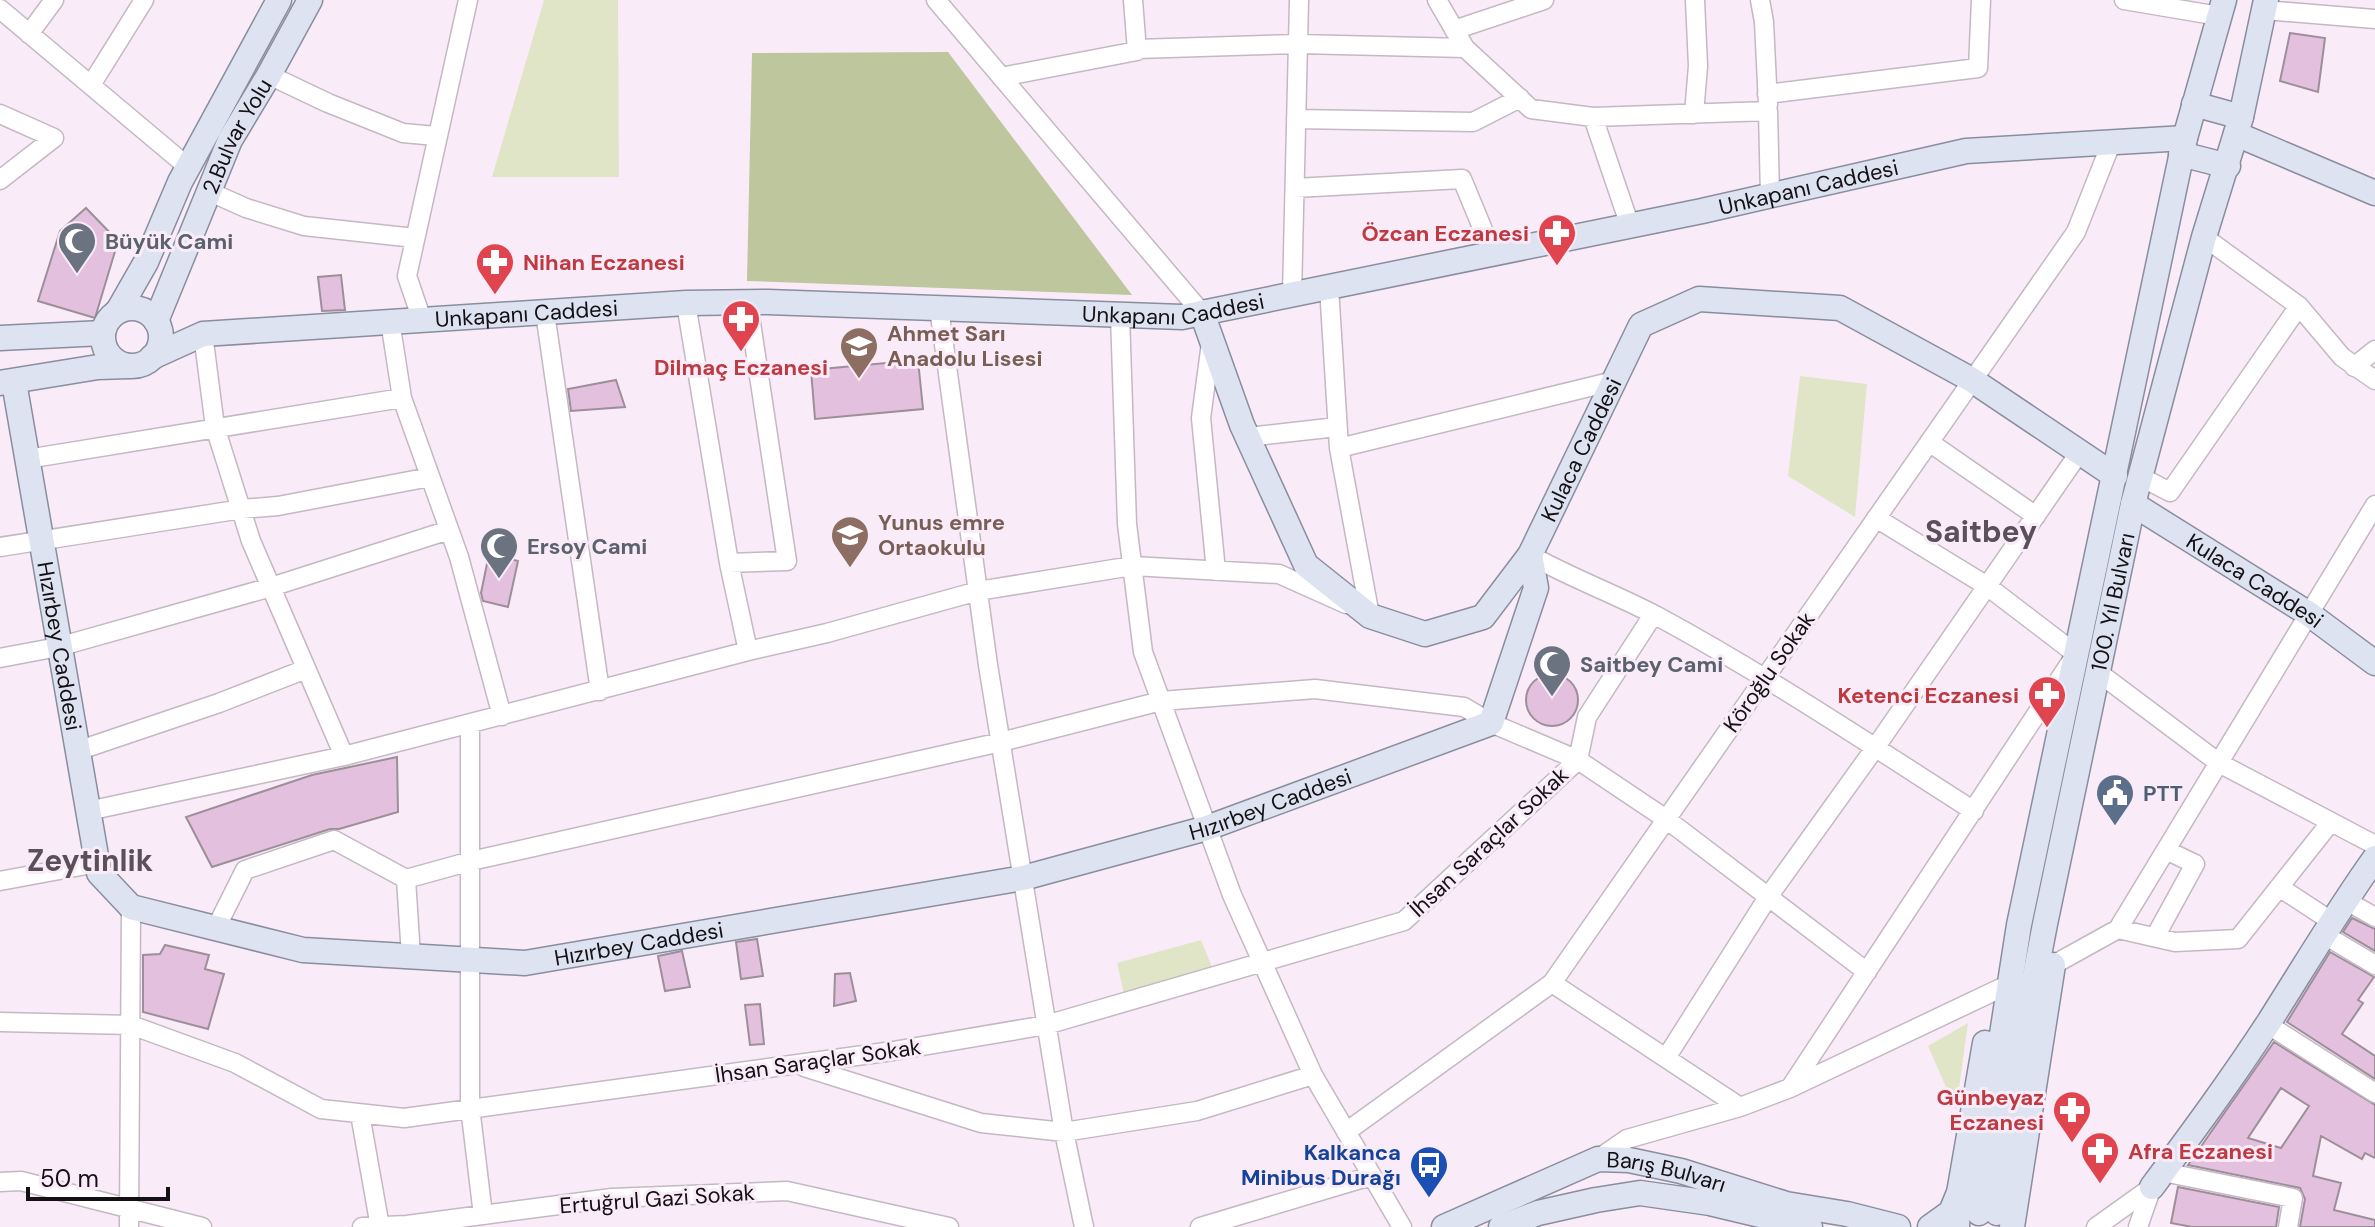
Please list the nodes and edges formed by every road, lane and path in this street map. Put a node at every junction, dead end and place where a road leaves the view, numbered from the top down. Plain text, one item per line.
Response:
1 (54, 0) edge
2 (144, 0) edge
3 (279, 0) edge
4 (310, 0) edge
5 (468, 0) edge
6 (936, 0) edge
7 (1133, 0) edge
8 (1299, 0) edge
9 (1437, 0) edge
10 (1544, 0) edge
11 (1695, 0) edge
12 (1760, 0) edge
13 (1981, 0) edge
14 (2124, 0) edge
15 (2265, 5) edge
16 (2222, 8) edge
17 (0, 9) edge
18 (2375, 19) edge
19 (1454, 30) junction
20 (29, 34) junction
21 (1298, 44) junction
22 (1465, 48) junction
23 (1137, 49) junction
24 (269, 75) junction
25 (1001, 77) junction
26 (91, 85) junction
27 (1520, 98) junction
28 (1768, 103) junction
29 (2194, 104) junction
30 (0, 114) edge
31 (1694, 114) junction
32 (1593, 117) junction
33 (1296, 119) junction
34 (2238, 125) junction
35 (436, 136) junction
36 (2112, 141) junction
37 (2183, 146) junction
38 (2228, 166) junction
39 (188, 167) junction
40 (0, 180) edge
41 (1295, 188) junction
42 (208, 191) junction
43 (2375, 193) edge
44 (1770, 196) junction
45 (1630, 226) junction
46 (2204, 237) junction
47 (415, 238) junction
48 (1493, 254) junction
49 (1329, 287) junction
50 (1292, 295) junction
51 (686, 303) junction
52 (748, 303) junction
53 (2299, 306) junction
54 (939, 308) junction
55 (118, 311) junction
56 (545, 313) junction
57 (1202, 313) junction
58 (1120, 315) junction
59 (422, 320) junction
60 (390, 321) junction
61 (158, 325) junction
62 (103, 333) junction
63 (203, 334) junction
64 (0, 338) edge
65 (1211, 340) junction
66 (2375, 350) edge
67 (152, 357) junction
68 (128, 366) junction
69 (2354, 367) junction
70 (1972, 380) junction
71 (2375, 380) edge
72 (1614, 381) junction
73 (7, 382) edge
74 (402, 398) junction
75 (215, 427) junction
76 (1337, 427) junction
77 (1248, 437) junction
78 (1929, 442) junction
79 (1339, 448) junction
80 (2079, 453) junction
81 (27, 459) junction
82 (2115, 476) junction
83 (430, 477) junction
84 (2141, 477) junction
85 (2133, 504) junction
86 (2375, 505) edge
87 (242, 509) junction
88 (2036, 516) junction
89 (1876, 518) junction
90 (449, 530) junction
91 (40, 540) junction
92 (0, 547) edge
93 (1530, 555) junction
94 (729, 563) junction
95 (1132, 566) junction
96 (1216, 571) junction
97 (1987, 586) junction
98 (271, 587) junction
99 (978, 591) junction
100 (2309, 614) junction
101 (1653, 615) junction
102 (1370, 616) junction
103 (58, 647) junction
104 (748, 651) junction
105 (2076, 654) junction
106 (0, 658) edge
107 (2375, 663) edge
108 (306, 669) junction
109 (2099, 673) junction
110 (1765, 677) junction
111 (600, 691) junction
112 (1161, 701) junction
113 (502, 716) junction
114 (1491, 723) junction
115 (470, 724) junction
116 (1001, 742) junction
117 (1875, 748) junction
118 (77, 751) junction
119 (344, 756) junction
120 (1578, 760) junction
121 (2219, 763) junction
122 (88, 811) junction
123 (1974, 811) junction
124 (1666, 819) junction
125 (2330, 823) junction
126 (1207, 828) junction
127 (2375, 845) edge
128 (2166, 850) junction
129 (2375, 858) edge
130 (471, 861) junction
131 (97, 863) junction
132 (1023, 878) junction
133 (406, 879) junction
134 (0, 881) edge
135 (2279, 887) junction
136 (1768, 897) junction
137 (2345, 900) junction
138 (131, 907) junction
139 (2375, 917) edge
140 (2045, 924) junction
141 (2019, 925) junction
142 (216, 928) junction
143 (2327, 928) junction
144 (2118, 929) junction
145 (2155, 937) junction
146 (411, 956) junction
147 (471, 960) junction
148 (1263, 964) junction
149 (2053, 965) junction
150 (2375, 965) edge
151 (1867, 972) junction
152 (1552, 983) junction
153 (2001, 988) junction
154 (0, 1022) edge
155 (2267, 1024) junction
156 (131, 1025) junction
157 (1046, 1025) junction
158 (1666, 1058) junction
159 (797, 1065) junction
160 (1313, 1075) junction
161 (1790, 1088) junction
162 (2375, 1093) edge
163 (470, 1107) junction
164 (1740, 1107) junction
165 (360, 1114) junction
166 (1064, 1132) junction
167 (1346, 1132) junction
168 (1598, 1159) junction
169 (1371, 1176) junction
170 (2158, 1180) junction
171 (0, 1182) edge
172 (1959, 1193) junction
173 (483, 1215) junction
174 (130, 1218) edge
175 (2006, 1219) edge
176 (1540, 1220) edge
177 (380, 1226) edge
178 (202, 1227) edge
179 (362, 1227) edge
180 (949, 1227) edge
181 (1084, 1227) edge
182 (1200, 1227) edge
183 (1402, 1227) edge
184 (1444, 1227) edge
185 (1501, 1227) edge
186 (1810, 1227) edge
187 (1898, 1227) edge
188 (1930, 1227) edge
189 (1957, 1227) edge
190 (2096, 1227) edge
191 (2138, 1227) edge
192 (2288, 1227) edge

1 - 20 street
2 - 26 street
3 - 39 main road, 2.Bulvar Yolu
4 - 24 main road, 2.Bulvar Yolu
5 - 35 street
6 - 25 street
7 - 23 street
8 - 21 street
9 - 19 street
10 - 19 street
11 - 31 street
12 - 28 street
13 - 28 street
14 - 16 street
15 - 18 street
15 - 34 main road, 100. Yıl Bulvarı
16 - 29 main road, 100. Yıl Bulvarı
17 - 20 street
19 - 22 street
20 - 26 street
21 - 22 street
21 - 23 street
21 - 33 street
22 - 27 street
23 - 25 street
24 - 35 street
24 - 42 main road, 2.Bulvar Yolu
25 - 57 street
26 - 39 street
27 - 32 street
27 - 33 street
28 - 31 street
28 - 44 street
29 - 34 main road
29 - 37 main road, 100. Yıl Bulvarı
30 - 40 street
31 - 32 street
32 - 45 street
33 - 41 street
34 - 38 main road, 100. Yıl Bulvarı
34 - 43 main road
35 - 47 street
36 - 37 main road, Unkapanı Caddesi
36 - 44 main road, Unkapanı Caddesi
36 - 70 street, Köroğlu Sokak
37 - 38 main road, Unkapanı Caddesi
37 - 82 main road, 100. Yıl Bulvarı
38 - 46 main road, 100. Yıl Bulvarı
39 - 55 main road, 2.Bulvar Yolu
41 - 48 street
41 - 50 street
42 - 47 street
42 - 61 main road, 2.Bulvar Yolu
44 - 45 main road, Unkapanı Caddesi
45 - 48 main road, Unkapanı Caddesi
46 - 53 street
46 - 84 main road, 100. Yıl Bulvarı
47 - 59 street
48 - 49 main road, Unkapanı Caddesi
49 - 50 main road, Unkapanı Caddesi
49 - 76 street
50 - 57 main road, Unkapanı Caddesi
51 - 52 main road, Unkapanı Caddesi
51 - 56 main road, Unkapanı Caddesi
51 - 94 street
52 - 54 main road, Unkapanı Caddesi
52 - 94 street
53 - 69 street
53 - 84 street
54 - 58 main road, Unkapanı Caddesi
54 - 99 street
55 - 61 main road
55 - 62 main road
56 - 59 main road, Unkapanı Caddesi
56 - 111 street
57 - 58 main road, Unkapanı Caddesi
57 - 65 main road, Kulaca Caddesi
58 - 95 street
59 - 60 main road, Unkapanı Caddesi
60 - 63 main road, Unkapanı Caddesi
60 - 74 street
61 - 63 main road
61 - 67 main road
62 - 64 main road
62 - 68 main road
63 - 67 main road, Unkapanı Caddesi
63 - 75 street
65 - 77 main road, Kulaca Caddesi
65 - 96 street
66 - 69 street
67 - 68 main road
68 - 73 main road
69 - 71 street
70 - 72 main road, Kulaca Caddesi
70 - 78 street, Köroğlu Sokak
70 - 80 main road, Kulaca Caddesi
72 - 79 street
72 - 93 main road, Kulaca Caddesi
73 - 81 main road, Hızırbey Caddesi
74 - 75 street
74 - 83 street
75 - 81 street
75 - 87 street
76 - 77 street
76 - 79 street
77 - 102 main road, Kulaca Caddesi
78 - 88 street
78 - 89 street, Köroğlu Sokak
79 - 102 street
80 - 82 main road, Kulaca Caddesi
80 - 88 street
81 - 91 main road, Hızırbey Caddesi
82 - 105 main road, 100. Yıl Bulvarı
83 - 87 street
83 - 90 street
84 - 85 main road, 100. Yıl Bulvarı
85 - 100 main road, Kulaca Caddesi
85 - 109 main road, 100. Yıl Bulvarı
86 - 100 street
87 - 91 street
87 - 98 street
88 - 97 street
89 - 97 street
89 - 110 street, Köroğlu Sokak
90 - 98 street
90 - 113 street
91 - 92 street
91 - 103 main road, Hızırbey Caddesi
93 - 101 street
93 - 102 main road, Kulaca Caddesi
93 - 114 main road
94 - 104 street
95 - 96 street
95 - 99 street
95 - 112 street
96 - 102 street
97 - 105 street
97 - 117 street
98 - 103 street
98 - 108 street
99 - 104 street
99 - 116 street
100 - 107 main road, Kulaca Caddesi
100 - 121 street
101 - 110 street
101 - 120 street
103 - 106 street
103 - 118 main road, Hızırbey Caddesi
104 - 111 street
105 - 123 street
105 - 141 main road, 100. Yıl Bulvarı
108 - 118 street
108 - 119 street
109 - 121 street
109 - 140 main road, 100. Yıl Bulvarı
110 - 117 street
110 - 124 street, Köroğlu Sokak
111 - 113 street
112 - 114 street
112 - 116 street
112 - 126 street
113 - 115 street
114 - 120 street
114 - 126 main road, Hızırbey Caddesi
115 - 119 street
115 - 130 street
116 - 130 street
116 - 132 street
117 - 123 street
117 - 136 street
118 - 122 main road, Hızırbey Caddesi
119 - 122 street
120 - 124 street
120 - 148 street, İhsan Saraçlar Sokak
121 - 125 street
121 - 128 street
122 - 131 main road, Hızırbey Caddesi
123 - 151 street
124 - 136 street
124 - 152 street, Köroğlu Sokak
125 - 127 street
125 - 135 street
126 - 132 main road, Hızırbey Caddesi
126 - 148 street
128 - 144 street
128 - 145 street
129 - 137 main road
130 - 133 street
130 - 147 street
131 - 134 street
131 - 138 main road, Hızırbey Caddesi
132 - 147 main road, Hızırbey Caddesi
132 - 157 street
133 - 142 street
133 - 146 street
135 - 143 street
135 - 145 street
136 - 151 street
136 - 158 street
137 - 139 street
137 - 143 main road
138 - 142 main road, Hızırbey Caddesi
138 - 156 street
140 - 149 main road
140 - 175 main road, 100. Yıl Bulvarı
141 - 153 main road
141 - 175 main road, 100. Yıl Bulvarı
142 - 146 main road, Hızırbey Caddesi
143 - 150 street
143 - 155 main road
144 - 145 street
144 - 149 street
146 - 147 main road, Hızırbey Caddesi
147 - 163 street
148 - 157 street, İhsan Saraçlar Sokak
148 - 160 street
149 - 175 main road
151 - 161 street
152 - 158 street
152 - 167 street, Köroğlu Sokak
153 - 161 street
153 - 172 main road
154 - 156 street, İhsan Saraçlar Sokak
155 - 162 street
155 - 170 main road
156 - 165 street, İhsan Saraçlar Sokak
156 - 174 street
157 - 159 street, İhsan Saraçlar Sokak
157 - 166 street
158 - 164 street
159 - 163 street, İhsan Saraçlar Sokak
159 - 166 street
160 - 166 street
160 - 167 street
161 - 164 street
163 - 165 street, İhsan Saraçlar Sokak
163 - 173 street
164 - 168 street
165 - 177 street
166 - 181 street
167 - 169 street
168 - 184 main road, Barış Bulvarı
168 - 187 main road, Barış Bulvarı
169 - 182 street
169 - 183 street
170 - 190 street
170 - 191 street
170 - 192 street
171 - 174 street
172 - 188 main road
172 - 189 main road
173 - 177 street, Ertuğrul Gazi Sokak
173 - 180 street, Ertuğrul Gazi Sokak
174 - 178 street
176 - 185 main road, Barış Bulvarı
176 - 186 main road, Barış Bulvarı
177 - 179 street, Ertuğrul Gazi Sokak

